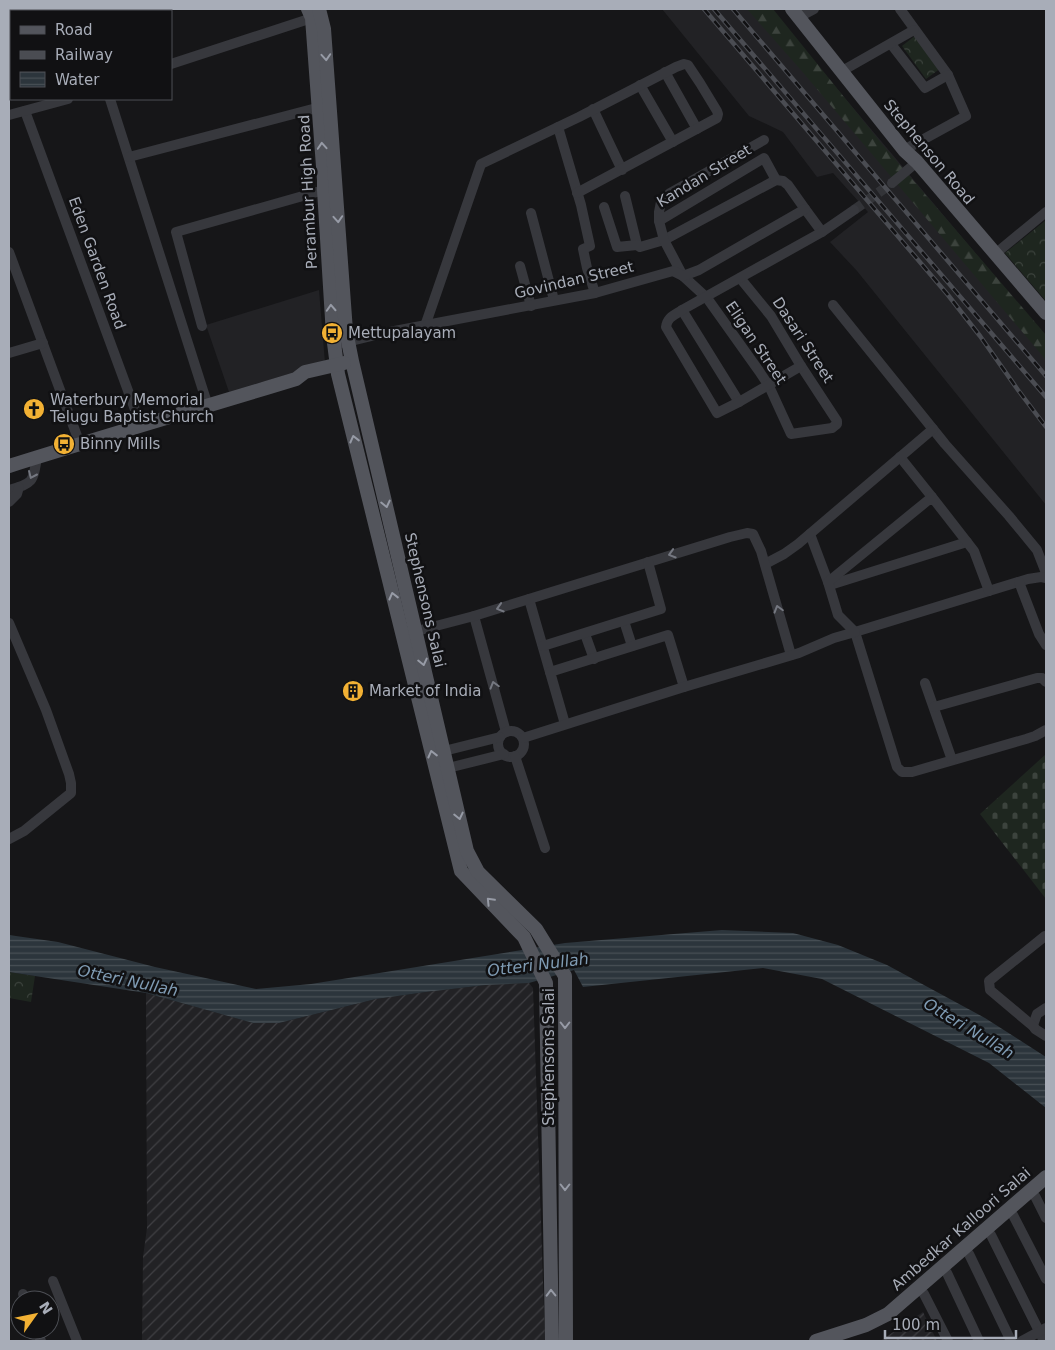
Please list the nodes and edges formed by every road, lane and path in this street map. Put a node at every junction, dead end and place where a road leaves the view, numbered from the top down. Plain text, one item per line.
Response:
1 (814, 9) edge
2 (900, 9) edge
3 (313, 12) edge
4 (796, 13) edge
5 (914, 30) junction
6 (891, 44) junction
7 (172, 64) edge
8 (842, 71) junction
9 (665, 72) junction
10 (948, 75) junction
11 (640, 85) junction
12 (64, 100) edge
13 (110, 100) edge
14 (324, 106) junction
15 (593, 109) junction
16 (25, 111) junction
17 (9, 115) edge
18 (558, 126) junction
19 (697, 129) junction
20 (764, 140) dead end
21 (673, 142) junction
22 (904, 150) junction
23 (129, 157) junction
24 (917, 162) junction
25 (622, 170) junction
26 (329, 174) junction
27 (776, 180) junction
28 (892, 183) tunnel mouth
29 (324, 190) junction
30 (577, 193) junction
31 (625, 196) dead end
32 (604, 207) dead end
33 (805, 209) junction
34 (854, 210) tunnel mouth
35 (1046, 212) edge
36 (531, 213) dead end
37 (659, 221) junction
38 (822, 232) junction
39 (664, 240) junction
40 (637, 244) junction
41 (9, 252) edge
42 (995, 254) junction
43 (520, 266) dead end
44 (684, 276) junction
45 (740, 278) junction
46 (595, 293) junction
47 (707, 298) junction
48 (554, 300) junction
49 (833, 305) dead end
50 (531, 306) junction
51 (682, 310) junction
52 (1046, 313) edge
53 (202, 326) dead end
54 (425, 326) junction
55 (42, 343) junction
56 (342, 344) junction
57 (9, 353) edge
58 (353, 366) junction
59 (801, 366) junction
60 (337, 369) junction
61 (769, 386) junction
62 (739, 402) junction
63 (208, 406) junction
64 (141, 426) junction
65 (933, 429) junction
66 (791, 434) joint
67 (80, 444) junction
68 (37, 457) junction
69 (900, 457) junction
70 (9, 466) edge
71 (14, 488) edge
72 (932, 497) junction
73 (9, 502) edge
74 (810, 534) junction
75 (967, 542) junction
76 (648, 562) junction
77 (765, 564) junction
78 (1046, 573) edge
79 (1046, 578) edge
80 (1019, 582) junction
81 (829, 584) junction
82 (989, 591) junction
83 (529, 599) junction
84 (474, 616) junction
85 (624, 621) junction
86 (9, 623) edge
87 (416, 631) junction
88 (1043, 631) edge
89 (855, 632) junction
90 (402, 634) junction
91 (585, 634) junction
92 (1046, 645) edge
93 (543, 646) junction
94 (632, 646) junction
95 (791, 656) junction
96 (594, 658) junction
97 (550, 672) junction
98 (1046, 682) edge
99 (925, 683) dead end
100 (684, 687) junction
101 (934, 708) junction
102 (565, 724) junction
103 (1046, 730) edge
104 (503, 734) junction
105 (523, 738) junction
106 (444, 751) junction
107 (504, 754) junction
108 (515, 756) junction
109 (952, 760) junction
110 (448, 768) junction
111 (9, 839) edge
112 (545, 848) dead end
113 (1046, 936) edge
114 (1046, 1008) edge
115 (1034, 1027) junction
116 (1046, 1036) edge
117 (1046, 1177) edge
118 (1046, 1186) edge
119 (1035, 1196) junction
120 (1013, 1215) junction
121 (1046, 1218) edge
122 (991, 1235) junction
123 (969, 1254) junction
124 (947, 1273) junction
125 (1046, 1280) edge
126 (53, 1281) dead end
127 (921, 1291) junction
128 (1044, 1334) edge
129 (77, 1341) edge
130 (552, 1341) edge
131 (566, 1341) edge
132 (816, 1341) edge
133 (844, 1341) edge
134 (948, 1341) edge
135 (979, 1341) edge
136 (1011, 1341) edge
137 (1022, 1341) edge

1 - 4 street
2 - 5 street
3 - 7 street
3 - 14 main road, Perambur High Road
4 - 8 main road, Stephenson Road
5 - 6 street
5 - 10 street
6 - 8 street
6 - 10 street
8 - 22 main road, Stephenson Road
9 - 11 street
9 - 19 street
9 - 19 street
10 - 22 street
11 - 15 street
11 - 21 street
12 - 16 street
13 - 23 street
14 - 23 street
14 - 26 main road, Perambur High Road
15 - 18 street
15 - 25 street
16 - 17 street
16 - 64 street, Eden Garden Road
18 - 30 street
18 - 54 street
19 - 21 street
20 - 37 street
21 - 25 street
22 - 24 main road, Stephenson Road
23 - 63 street
24 - 28 street
24 - 42 main road, Stephenson Road
25 - 30 street
26 - 29 main road, Perambur High Road
26 -> 56 main road, Perambur High Road
27 - 33 street
27 - 37 street, Kandan Street
27 - 39 street
29 - 53 street
56 -> 29 main road, Perambur High Road
30 - 46 street
31 - 40 street
32 - 40 street
33 - 38 street
33 - 44 street, Govindan Street
34 - 38 street
35 - 42 street
36 - 48 street
37 - 39 street, Eligan Street
38 - 45 street
39 - 40 street
39 - 44 street, Eligan Street
41 - 55 street
42 - 52 main road, Stephenson Road
43 - 50 street
44 - 46 street, Govindan Street
44 - 47 street, Eligan Street
45 - 47 street
45 - 59 street, Dasari Street
46 - 48 street, Govindan Street
47 - 51 street
47 - 61 street, Eligan Street
48 - 50 street, Govindan Street
49 - 65 street
50 - 54 street, Govindan Street
51 - 62 street
51 - 62 street
54 - 56 street, Govindan Street
55 - 57 street
55 - 67 street
56 - 58 main road, Perambur High Road
56 - 60 main road, Perambur High Road
58 - 60 main road
58 -> 87 main road, Stephensons Salai
59 - 61 street
59 - 66 street, Dasari Street
60 - 63 main road
90 -> 60 main road, Stephensons Salai
61 - 62 street
61 - 66 street, Eligan Street
63 - 64 main road
64 - 67 main road
65 - 69 street
65 - 78 street
67 - 68 main road
68 - 70 main road
68 -> 71 street
69 - 72 street
69 - 74 street
71 - 73 street
72 - 75 street
72 - 81 street
74 - 77 street
74 - 81 street
75 - 81 street
75 - 82 street
77 -> 76 street
76 - 83 street
76 - 85 street
95 -> 77 street
79 - 80 street
80 - 82 street
80 - 88 street
81 - 89 street
82 - 89 street
83 -> 84 street
83 - 93 street
84 - 87 street
104 -> 84 street
85 - 91 street
85 - 94 street
86 - 111 street
87 - 90 street
87 -> 106 main road, Stephensons Salai
88 - 92 street
89 - 95 street
89 - 109 street
130 -> 90 main road, Stephensons Salai
91 - 93 street
91 - 96 street
93 - 97 street
94 - 96 street
94 - 100 street
95 - 100 street
96 - 97 street
97 - 102 street
98 - 101 street
99 - 101 street
100 - 102 street
101 - 109 street
102 - 105 street
103 - 109 street
104 - 105 street
104 - 106 street
104 - 107 street
105 - 108 street
106 - 110 main road, Stephensons Salai
107 - 108 street
107 - 110 street
108 - 112 street
110 -> 131 main road, Stephensons Salai
113 - 115 street
114 - 115 street
115 - 116 street
117 - 127 main road, Ambedkar Kalloori Salai
118 - 119 main road, Ambedkar Kalloori Salai
119 - 120 main road, Ambedkar Kalloori Salai
119 - 121 street
120 - 122 main road, Ambedkar Kalloori Salai
120 - 125 street
122 - 123 main road, Ambedkar Kalloori Salai
122 - 128 street
123 - 124 main road, Ambedkar Kalloori Salai
123 - 136 street
124 - 127 main road, Ambedkar Kalloori Salai
124 - 135 street
126 - 129 street
127 - 132 main road, Ambedkar Kalloori Salai
127 - 133 main road, Ambedkar Kalloori Salai
127 - 134 street
128 - 137 street

